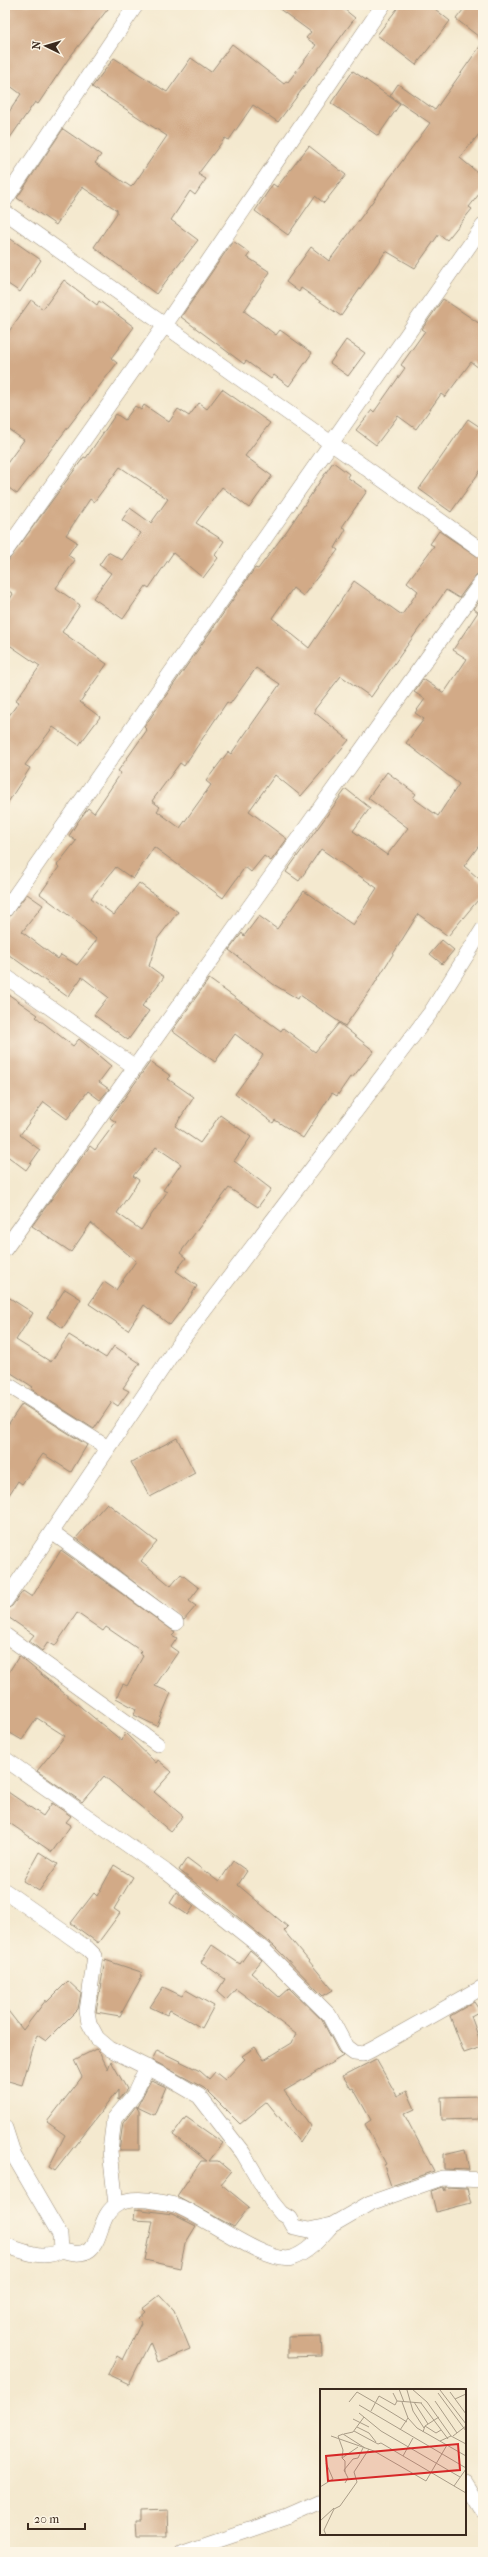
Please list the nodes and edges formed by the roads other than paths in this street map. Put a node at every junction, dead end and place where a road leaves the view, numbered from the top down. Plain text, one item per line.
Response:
1 (136, 5) edge
2 (383, 5) edge
3 (5, 200) edge
4 (5, 212) edge
5 (483, 226) edge
6 (165, 325) junction
7 (332, 444) junction
8 (483, 551) edge
9 (5, 552) edge
10 (483, 580) edge
11 (5, 910) edge
12 (483, 929) edge
13 (5, 976) edge
14 (135, 1067) junction
15 (5, 1250) edge
16 (5, 1383) edge
17 (108, 1448) junction
18 (52, 1532) junction
19 (5, 1601) edge
20 (176, 1623) dead end
21 (5, 1634) edge
22 (157, 1744) dead end
23 (5, 1759) edge
24 (5, 1891) edge
25 (483, 1987) edge
26 (147, 2067) junction
27 (5, 2128) edge
28 (483, 2180) edge
29 (116, 2205) junction
30 (332, 2225) junction
31 (5, 2245) edge
32 (61, 2250) junction
33 (466, 2483) edge
34 (320, 2502) edge
35 (483, 2511) edge
36 (183, 2552) edge

1 - 3 street
2 - 6 street
4 - 6 street
5 - 7 street
6 - 7 street
6 - 9 street
7 - 8 street
7 - 11 street
10 - 14 street
12 - 17 street
13 - 14 street
14 - 15 street
16 - 17 street
17 - 18 street
18 - 19 street
18 - 20 street
21 - 22 street
23 - 25 street
24 - 26 street
26 - 29 street
26 - 30 street
27 - 32 street
28 - 30 street
29 - 30 street
29 - 32 street
31 - 32 street
33 - 35 street
34 - 36 street

